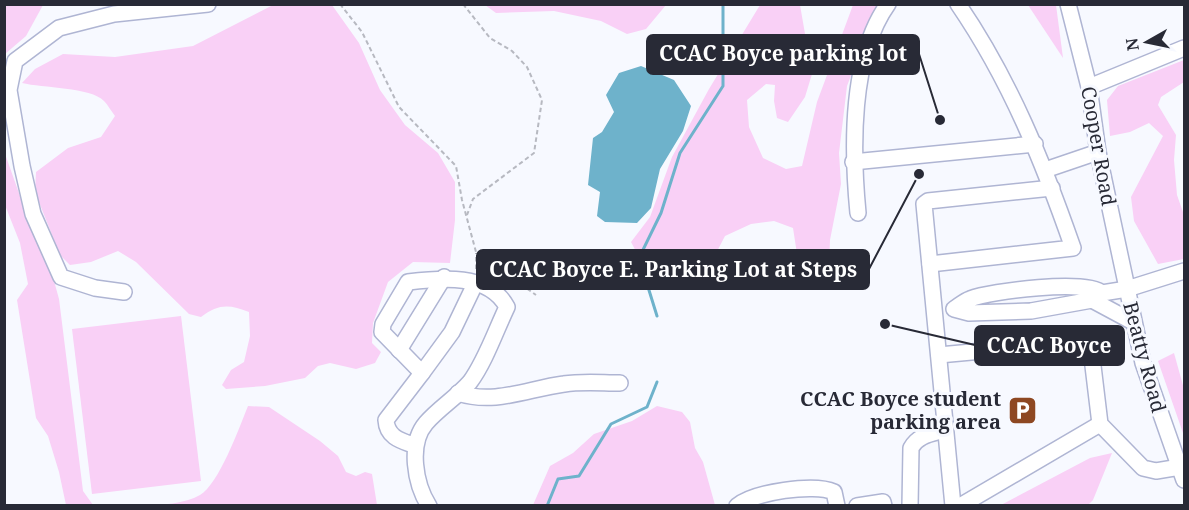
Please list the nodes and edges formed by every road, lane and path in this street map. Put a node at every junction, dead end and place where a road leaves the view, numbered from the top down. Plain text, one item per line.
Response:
1 (208, 4) edge
2 (340, 4) edge
3 (463, 4) edge
4 (888, 4) edge
5 (958, 4) edge
6 (1068, 4) edge
7 (1185, 48) edge
8 (1089, 87) junction
9 (1035, 144) junction
10 (1098, 152) junction
11 (853, 162) junction
12 (1045, 170) junction
13 (1052, 188) junction
14 (858, 213) dead end
15 (467, 214) junction
16 (476, 252) junction
17 (930, 264) junction
18 (1185, 271) edge
19 (444, 277) junction
20 (475, 284) junction
21 (1127, 289) junction
22 (124, 292) dead end
23 (536, 296) dead end
24 (1097, 296) junction
25 (935, 311) junction
26 (1133, 322) junction
27 (399, 350) junction
28 (939, 355) junction
29 (422, 373) junction
30 (620, 383) dead end
31 (458, 393) junction
32 (1100, 424) junction
33 (945, 430) junction
34 (416, 446) junction
35 (1182, 474) edge
36 (429, 506) edge
37 (737, 506) edge
38 (837, 506) edge
39 (857, 506) edge
40 (884, 506) edge
41 (910, 506) edge
42 (953, 506) edge
43 (960, 506) edge

1 - 22 street
2 - 15 path
3 - 15 path
4 - 11 street
5 - 9 street
6 - 8 street, Cooper Road
7 - 8 street
8 - 10 street, Cooper Road
9 - 11 street
9 - 12 street
10 - 12 street
10 - 21 street, Cooper Road
11 - 14 street
12 - 13 street
13 - 17 street
13 - 17 street
15 - 16 path
16 - 20 path
16 - 23 path
17 - 25 street
18 - 21 street, Beatty Road
19 - 20 street
19 - 27 street
19 - 27 street
20 - 29 street
20 - 31 street
21 - 24 street
21 - 26 street, Beatty Road
24 - 25 street
24 - 26 street
25 - 28 street
26 - 35 street, Beatty Road
27 - 29 street
28 - 32 street
28 - 33 street
29 - 34 street
30 - 31 street
31 - 34 street
32 - 35 street
32 - 43 street
33 - 41 street
33 - 42 street
34 - 36 street
37 - 38 street
39 - 40 street

